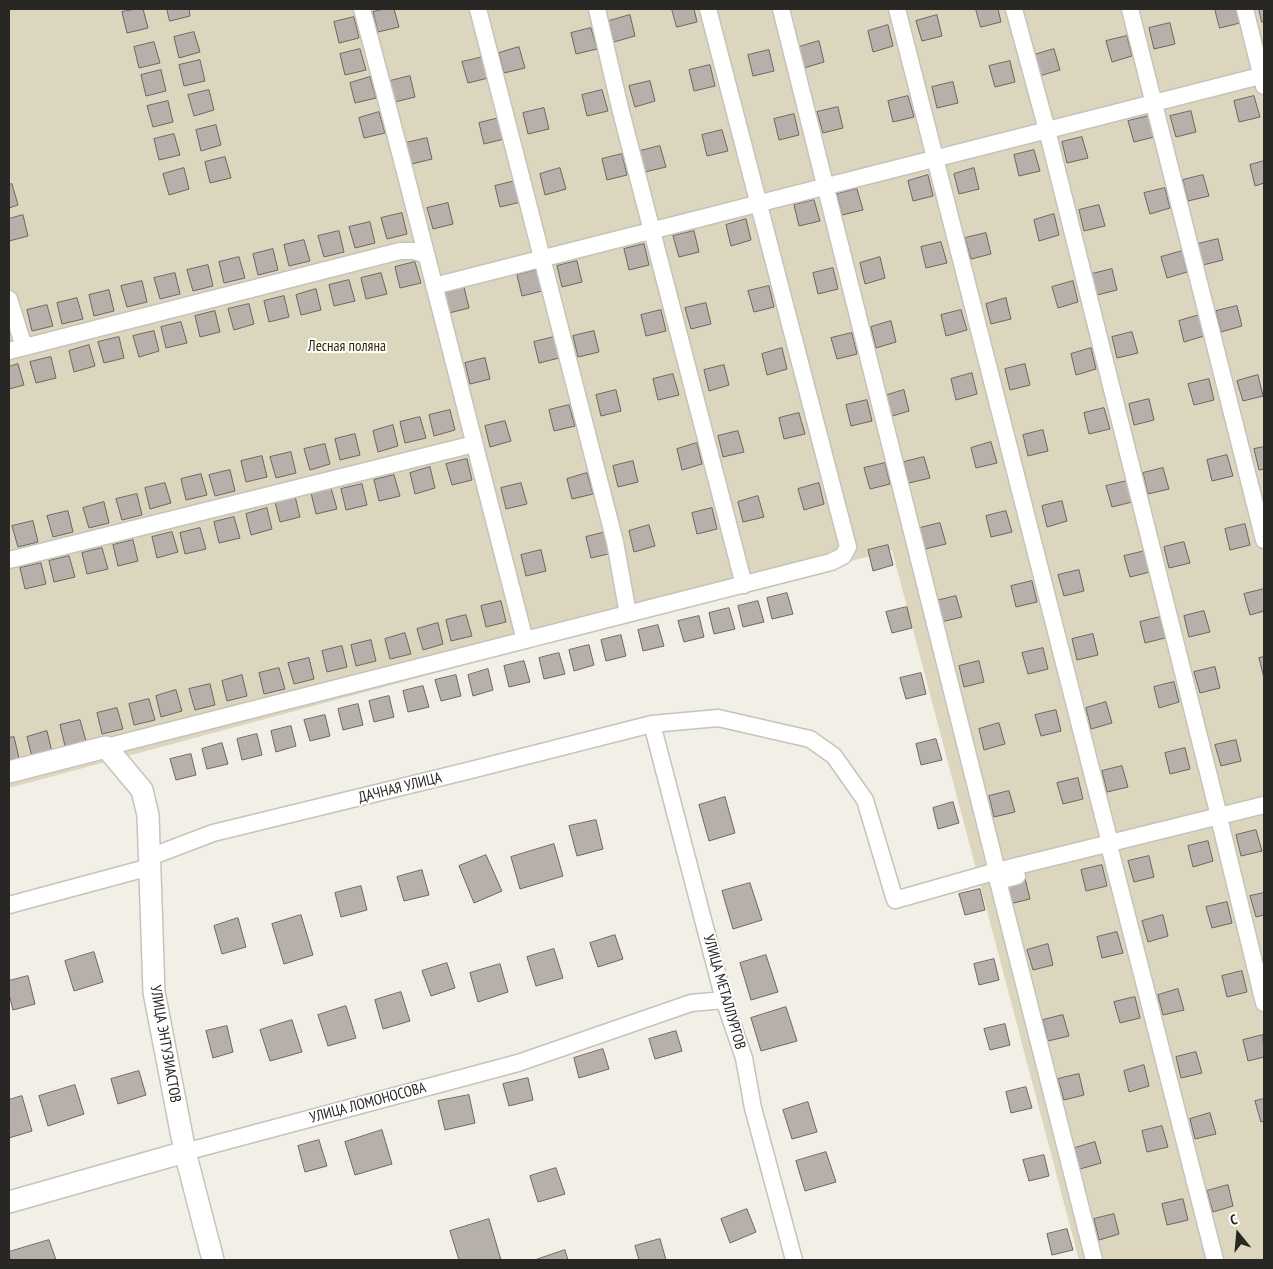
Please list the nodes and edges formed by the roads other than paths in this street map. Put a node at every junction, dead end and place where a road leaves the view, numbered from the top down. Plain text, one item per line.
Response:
1 (362, 9) edge
2 (478, 9) edge
3 (597, 9) edge
4 (708, 9) edge
5 (781, 9) edge
6 (897, 9) edge
7 (1014, 9) edge
8 (1130, 9) edge
9 (1245, 9) edge
10 (1263, 79) edge
11 (1154, 103) junction
12 (1047, 130) junction
13 (934, 159) junction
14 (826, 186) junction
15 (759, 203) junction
16 (651, 231) junction
17 (426, 255) junction
18 (542, 258) junction
19 (434, 286) junction
20 (9, 299) edge
21 (16, 349) edge
22 (474, 444) junction
23 (1264, 540) edge
24 (9, 560) edge
25 (744, 585) junction
26 (628, 614) junction
27 (525, 640) junction
28 (652, 724) junction
29 (106, 747) junction
30 (9, 772) edge
31 (1264, 805) edge
32 (1264, 815) edge
33 (1220, 821) junction
34 (1111, 848) junction
35 (150, 862) junction
36 (997, 871) junction
37 (9, 905) edge
38 (724, 1000) junction
39 (1264, 1003) edge
40 (185, 1152) junction
41 (9, 1202) edge
42 (213, 1260) edge
43 (794, 1260) edge
44 (1094, 1260) edge
45 (1215, 1260) edge

1 - 17 street
2 - 18 street
3 - 16 street
4 - 15 street
5 - 14 street
6 - 13 street
7 - 12 street
8 - 11 street
9 - 10 street
10 - 11 street
11 - 12 street
11 - 23 street
12 - 13 street
12 - 33 street
13 - 14 street
13 - 34 street
14 - 15 street
14 - 36 street
15 - 16 street
15 - 25 street
16 - 18 street
16 - 25 street
17 - 19 street
17 - 21 street
18 - 19 street
18 - 26 street
19 - 22 street
20 - 21 street
22 - 24 street
22 - 27 street
25 - 26 street
26 - 27 street
27 - 29 street
28 - 35 street, ДАЧНАЯ УЛИЦА
28 - 36 street, ДАЧНАЯ УЛИЦА
28 - 38 street, УЛИЦА МЕТАЛЛУРГОВ
29 - 30 street
29 - 35 street, УЛИЦА ЭНТУЗИАСТОВ
31 - 33 street
32 - 33 street
33 - 34 street
33 - 39 street
34 - 36 street
34 - 44 street
34 - 45 street
35 - 37 street, ДАЧНАЯ УЛИЦА
35 - 40 street, УЛИЦА ЭНТУЗИАСТОВ
38 - 40 street, УЛИЦА ЛОМОНОСОВА
38 - 43 street, УЛИЦА МЕТАЛЛУРГОВ
40 - 41 street, УЛИЦА ЛОМОНОСОВА
40 - 42 street, УЛИЦА ЭНТУЗИАСТОВ

